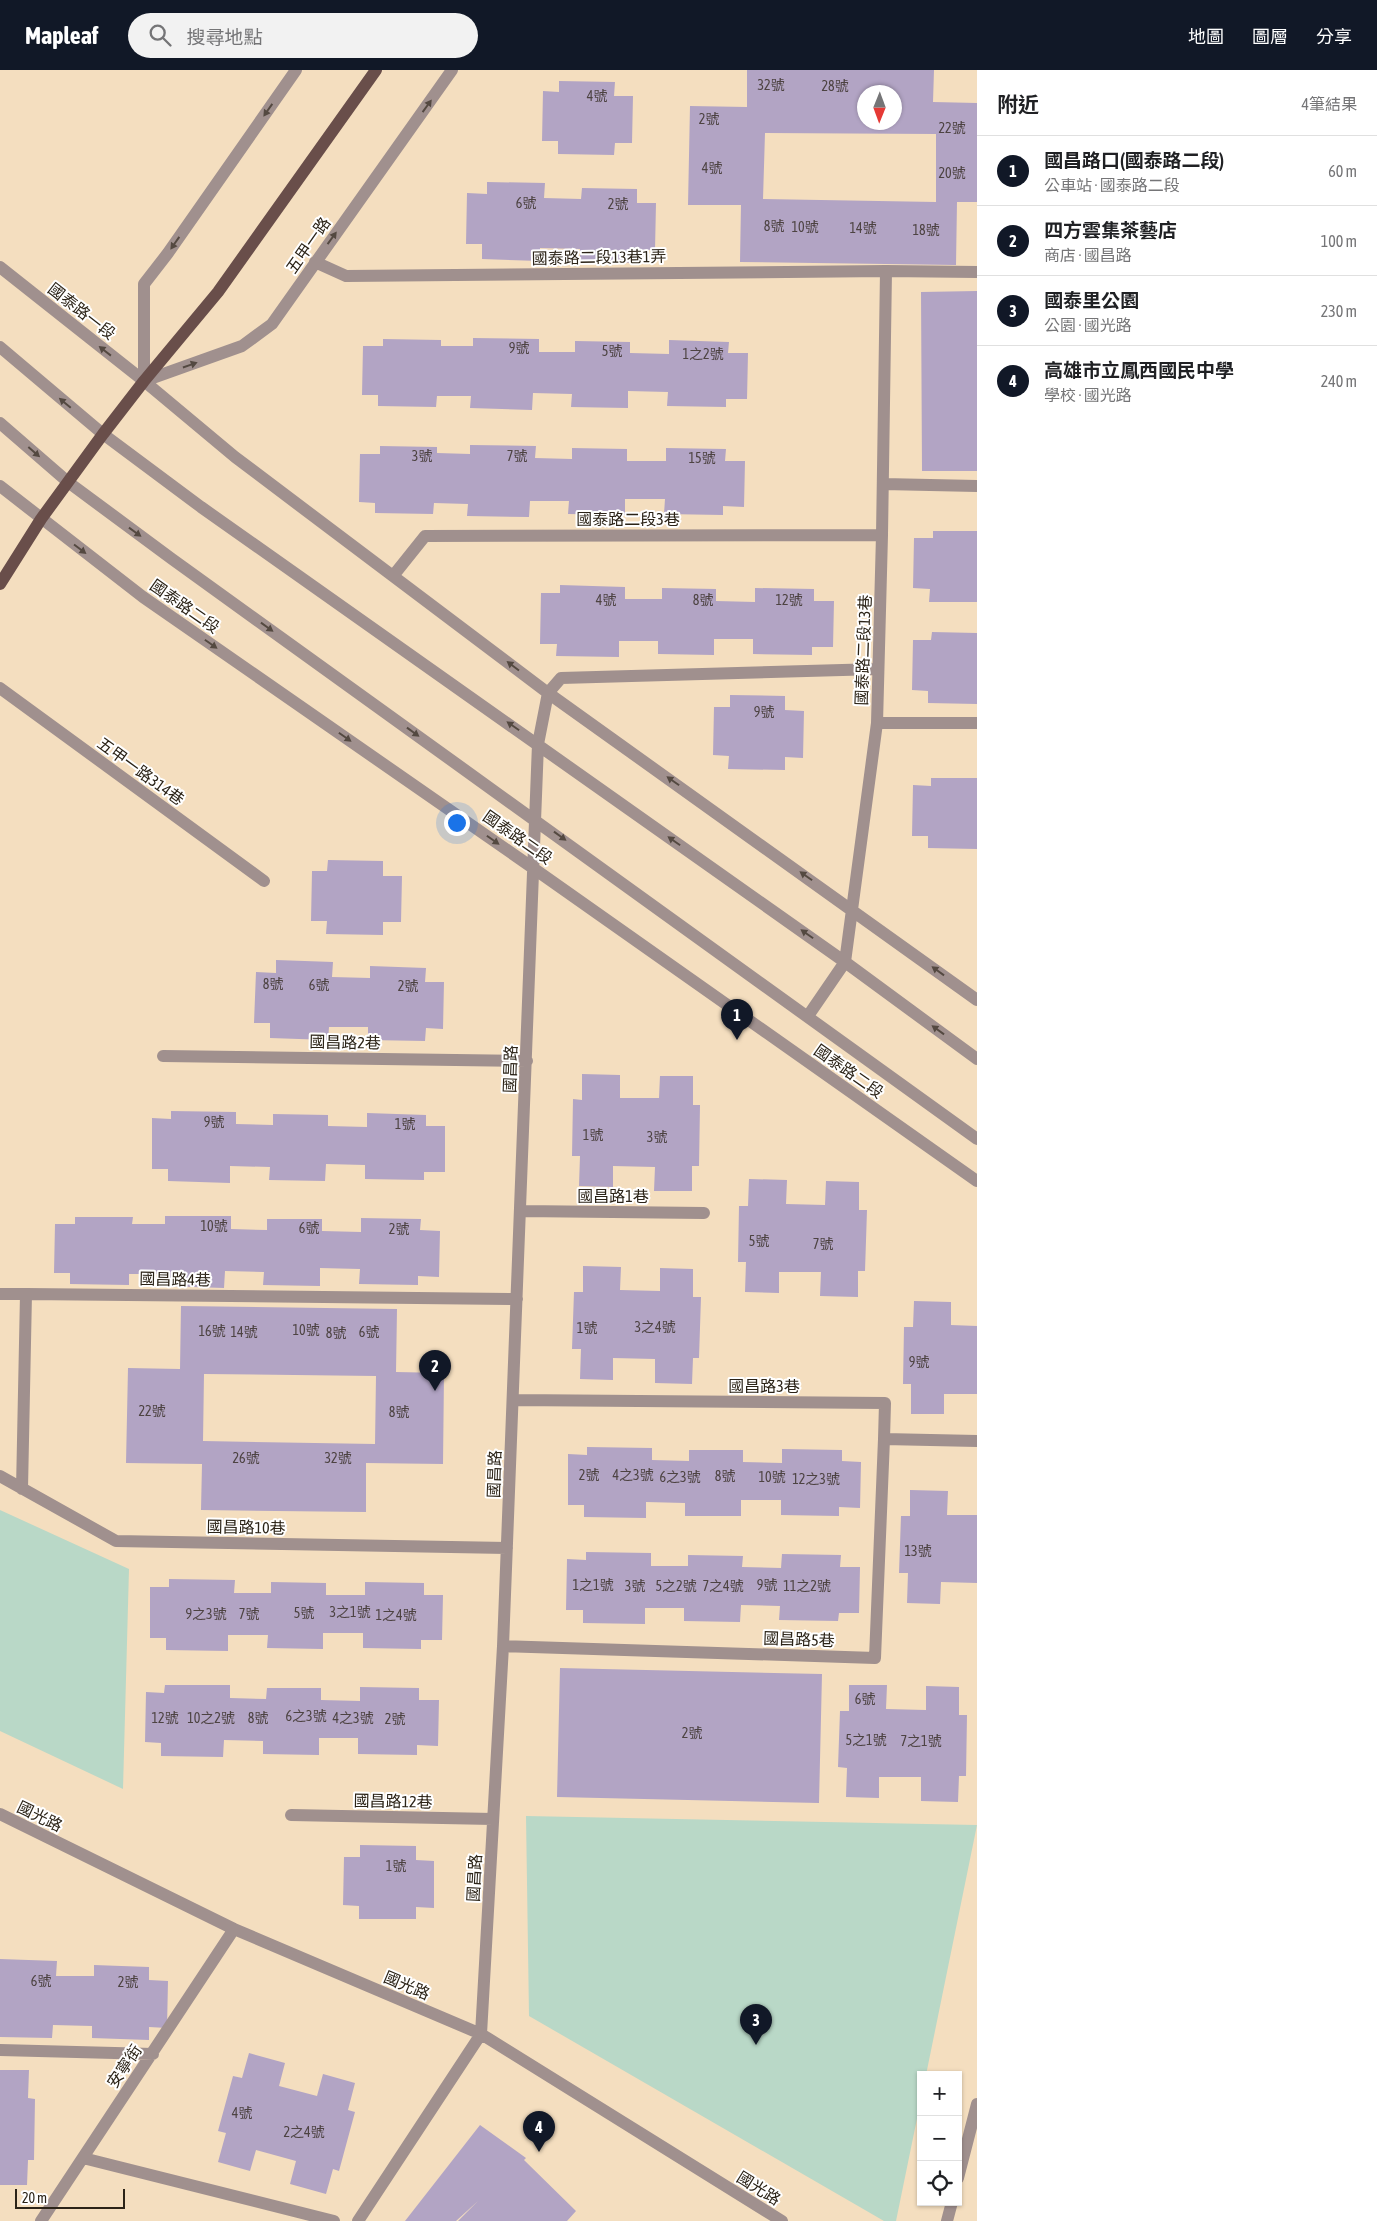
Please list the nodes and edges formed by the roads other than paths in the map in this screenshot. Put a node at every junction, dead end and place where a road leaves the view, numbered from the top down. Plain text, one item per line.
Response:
1 (296, 70) edge
2 (376, 70) edge
3 (452, 70) edge
4 (315, 262) junction
5 (0, 267) edge
6 (886, 271) junction
7 (977, 272) edge
8 (0, 347) edge
9 (144, 381) junction
10 (0, 423) edge
11 (102, 434) junction
12 (68, 482) junction
13 (883, 484) junction
14 (0, 486) edge
15 (977, 486) edge
16 (41, 520) junction
17 (882, 535) junction
18 (393, 576) junction
19 (0, 584) edge
20 (878, 669) junction
21 (0, 688) edge
22 (548, 693) junction
23 (877, 723) junction
24 (977, 723) edge
25 (538, 744) junction
26 (535, 818) junction
27 (533, 868) junction
28 (264, 881) dead end
29 (852, 908) junction
30 (845, 962) junction
31 (977, 1000) edge
32 (808, 1016) junction
33 (163, 1056) dead end
34 (977, 1059) edge
35 (527, 1061) junction
36 (977, 1139) edge
37 (977, 1181) edge
38 (520, 1212) junction
39 (704, 1213) dead end
40 (0, 1294) edge
41 (26, 1294) junction
42 (517, 1299) junction
43 (513, 1400) junction
44 (884, 1439) junction
45 (977, 1441) edge
46 (0, 1476) edge
47 (22, 1489) junction
48 (507, 1548) junction
49 (503, 1646) junction
50 (0, 1815) edge
51 (291, 1815) dead end
52 (494, 1819) junction
53 (234, 1928) junction
54 (481, 2034) junction
55 (0, 2050) edge
56 (152, 2054) junction
57 (977, 2104) edge
58 (83, 2158) junction
59 (962, 2162) edge
60 (951, 2206) edge
61 (41, 2221) edge
62 (334, 2221) edge
63 (358, 2221) edge
64 (782, 2221) edge
65 (947, 2221) edge

1 -> 9 street
2 - 9 main road
4 -> 3 street, 五甲一路
4 - 6 street, 國泰路二段13巷1弄
9 -> 4 street, 五甲一路
9 -> 5 street, 國泰路一段
6 - 7 street, 國泰路二段13巷1弄
6 - 13 street, 國泰路二段13巷
11 -> 8 street
9 - 11 main road
9 - 18 street
10 -> 12 street
11 - 12 main road
25 -> 11 street
12 - 16 main road
12 -> 26 street, 國泰路二段
13 - 15 street
13 - 17 street, 國泰路二段13巷
14 - 16 street
16 - 19 main road
16 -> 27 street, 國泰路二段
17 - 18 street, 國泰路二段3巷
17 - 20 street, 國泰路二段13巷
22 -> 18 street
20 - 22 street
20 - 23 street, 國泰路二段13巷
21 - 28 street, 五甲一路314巷
22 - 25 street, 國昌路
29 -> 22 street
23 - 24 street
23 - 29 street, 國泰路二段13巷
25 - 26 street, 國昌路
30 -> 25 street
26 - 27 street, 國昌路
26 -> 32 street, 國泰路二段
27 - 35 street, 國昌路
27 - 37 street, 國泰路二段
29 - 30 street, 國泰路二段13巷
31 -> 29 street
30 - 32 street, 國泰路二段13巷
34 -> 30 street
32 - 36 street, 國泰路二段
33 - 35 street, 國昌路2巷
35 - 38 street, 國昌路
38 - 39 street, 國昌路1巷
38 - 42 street, 國昌路
40 - 41 street, 國昌路4巷
41 - 42 street, 國昌路4巷
41 - 47 street
42 - 43 street, 國昌路
43 - 44 street, 國昌路3巷
43 - 48 street, 國昌路
44 - 45 street
44 - 49 street, 國昌路5巷
46 - 47 street, 國昌路10巷
47 - 48 street, 國昌路10巷
48 - 49 street, 國昌路
49 - 52 street, 國昌路
50 - 53 street, 國光路
51 - 52 street, 國昌路12巷
52 - 54 street, 國昌路
53 - 54 street, 國光路
53 - 56 street, 安寧街
54 - 63 street, 國昌路
54 - 64 street, 國光路
55 - 56 street
56 - 58 street, 安寧街
57 - 59 street
58 - 61 street, 安寧街
58 - 62 street
60 - 65 street

